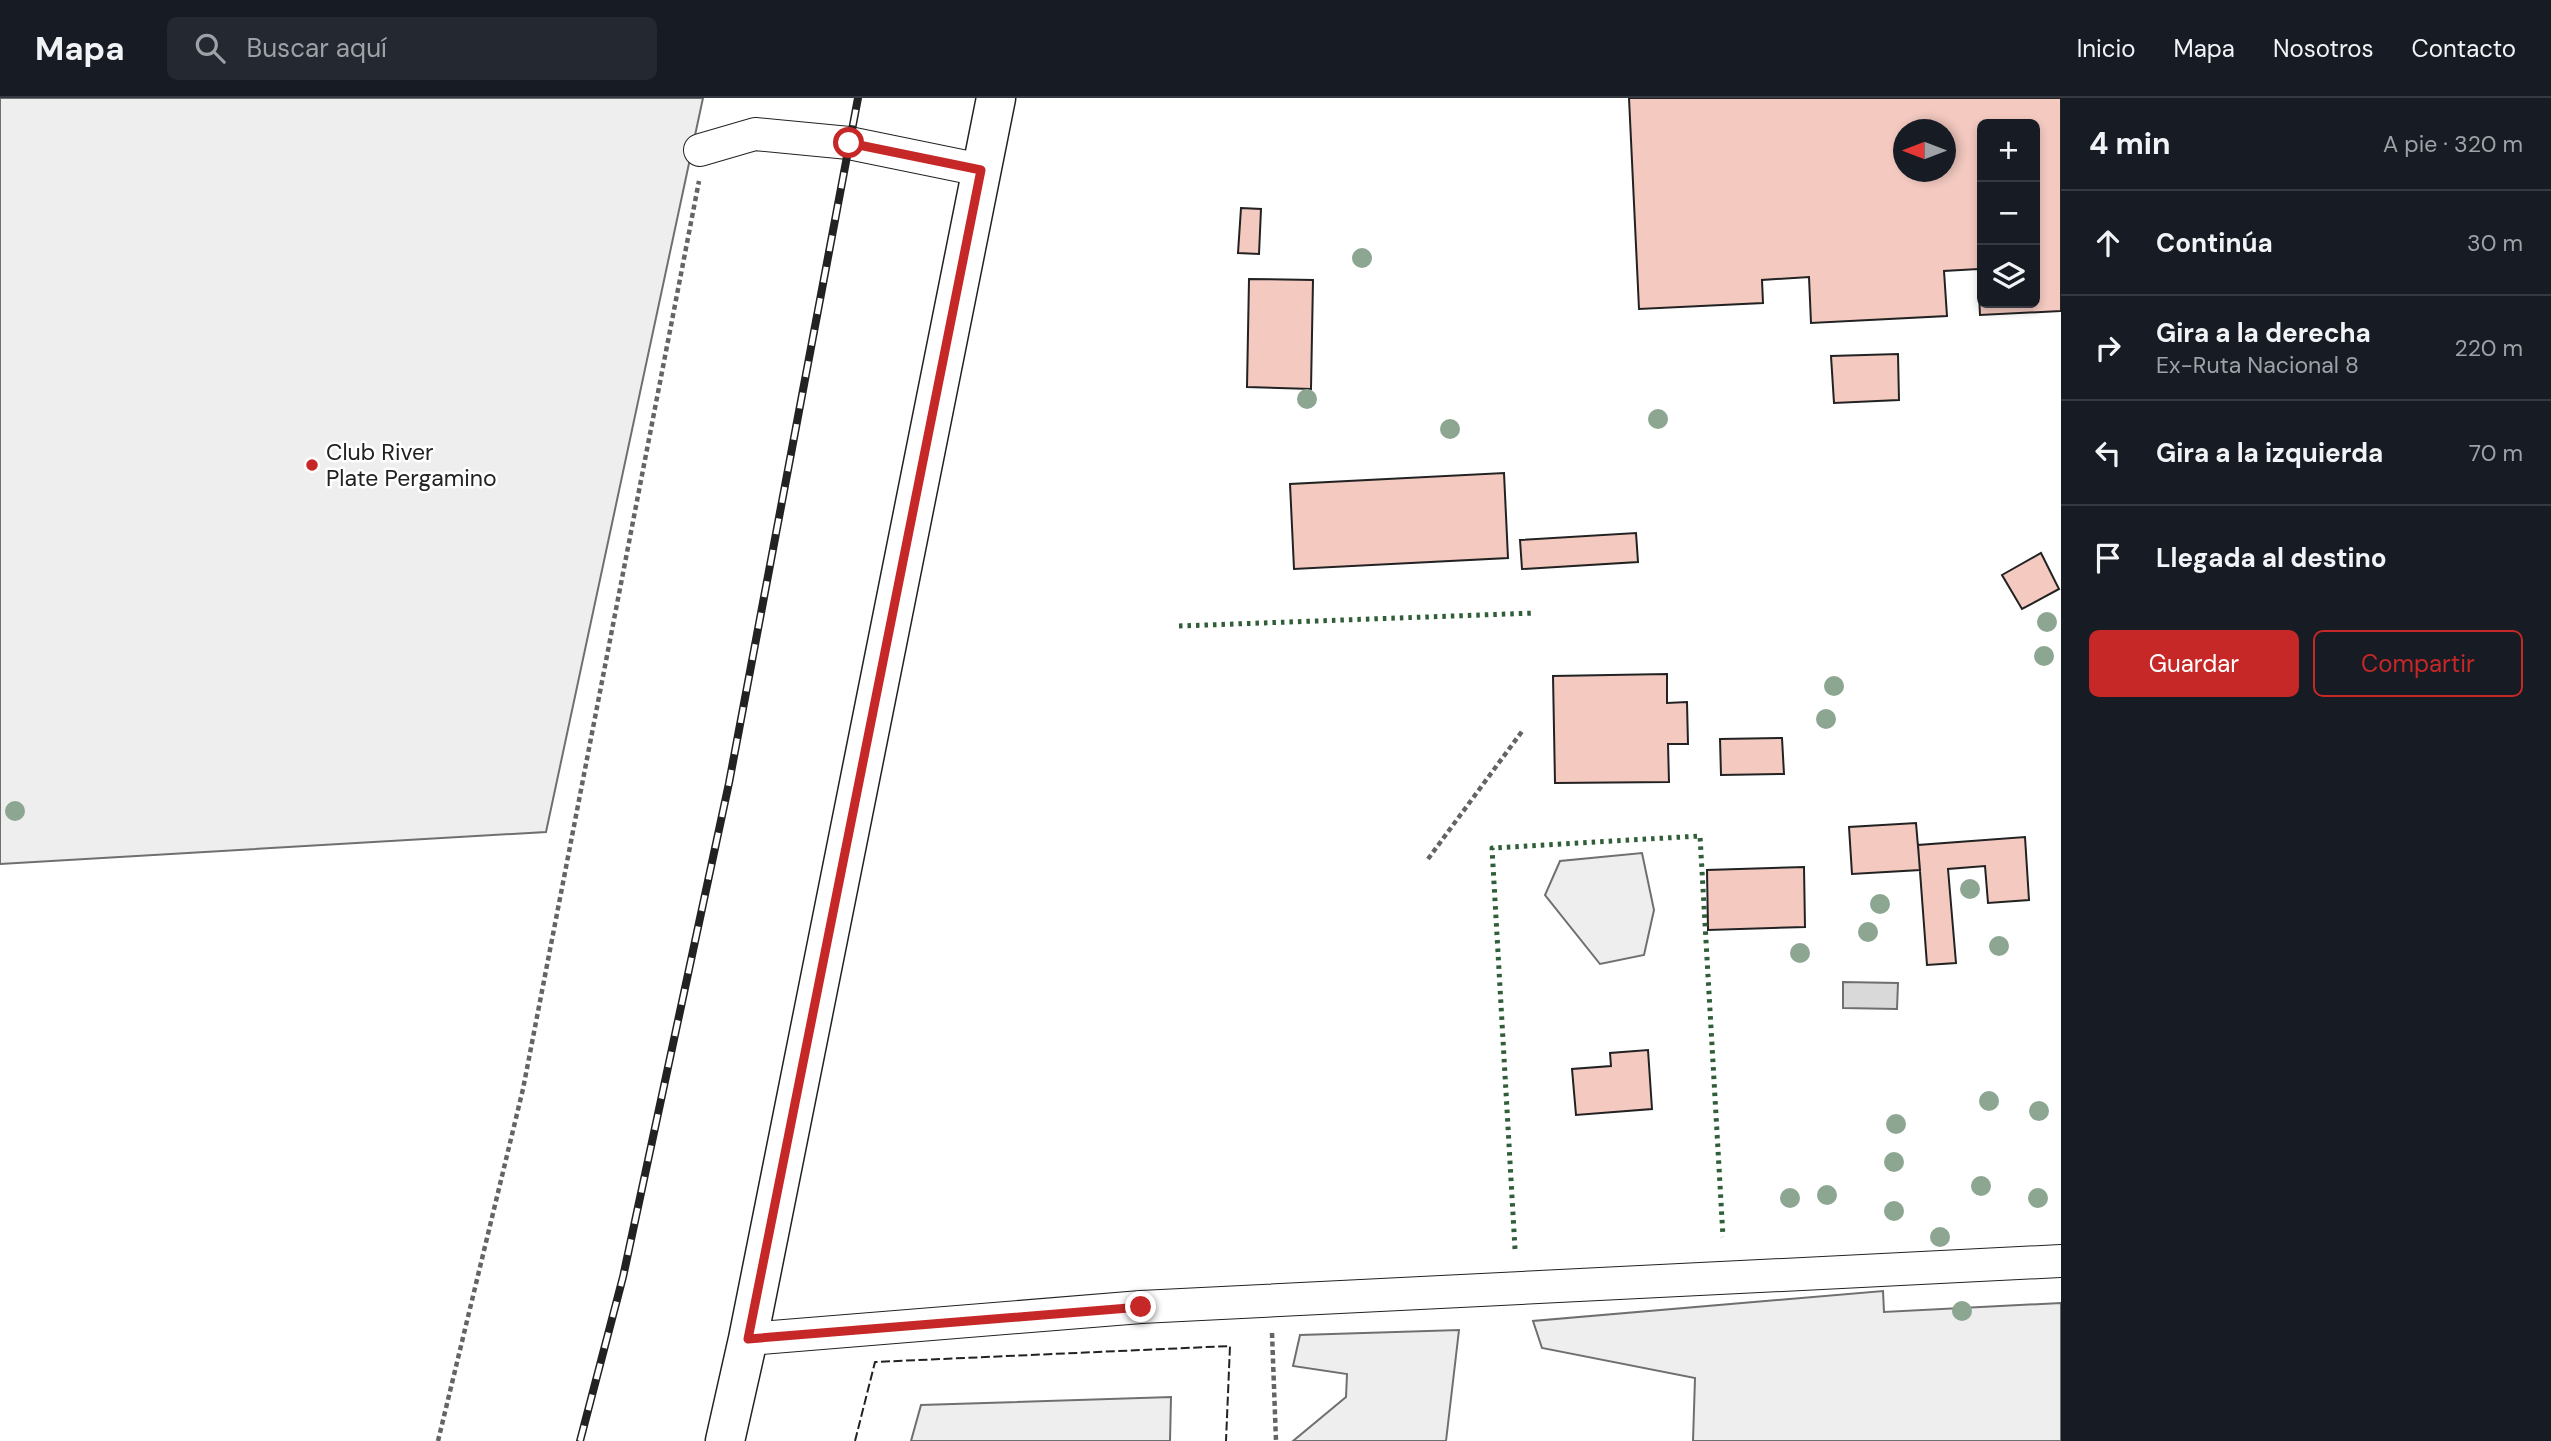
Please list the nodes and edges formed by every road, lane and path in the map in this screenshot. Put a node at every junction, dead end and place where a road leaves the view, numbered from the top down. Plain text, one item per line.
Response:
1 (996, 98) edge
2 (700, 150) joint
3 (981, 170) junction
4 (1523, 730) dead end
5 (1428, 859) dead end
6 (2061, 1261) edge
7 (1271, 1301) junction
8 (748, 1339) junction
9 (438, 1441) edge
10 (725, 1441) edge
11 (1276, 1441) edge

1 - 3 main road
2 - 3 street
2 - 9 path
3 - 8 main road
4 - 5 path
6 - 7 street
7 - 8 street
7 - 11 path
8 - 10 main road

